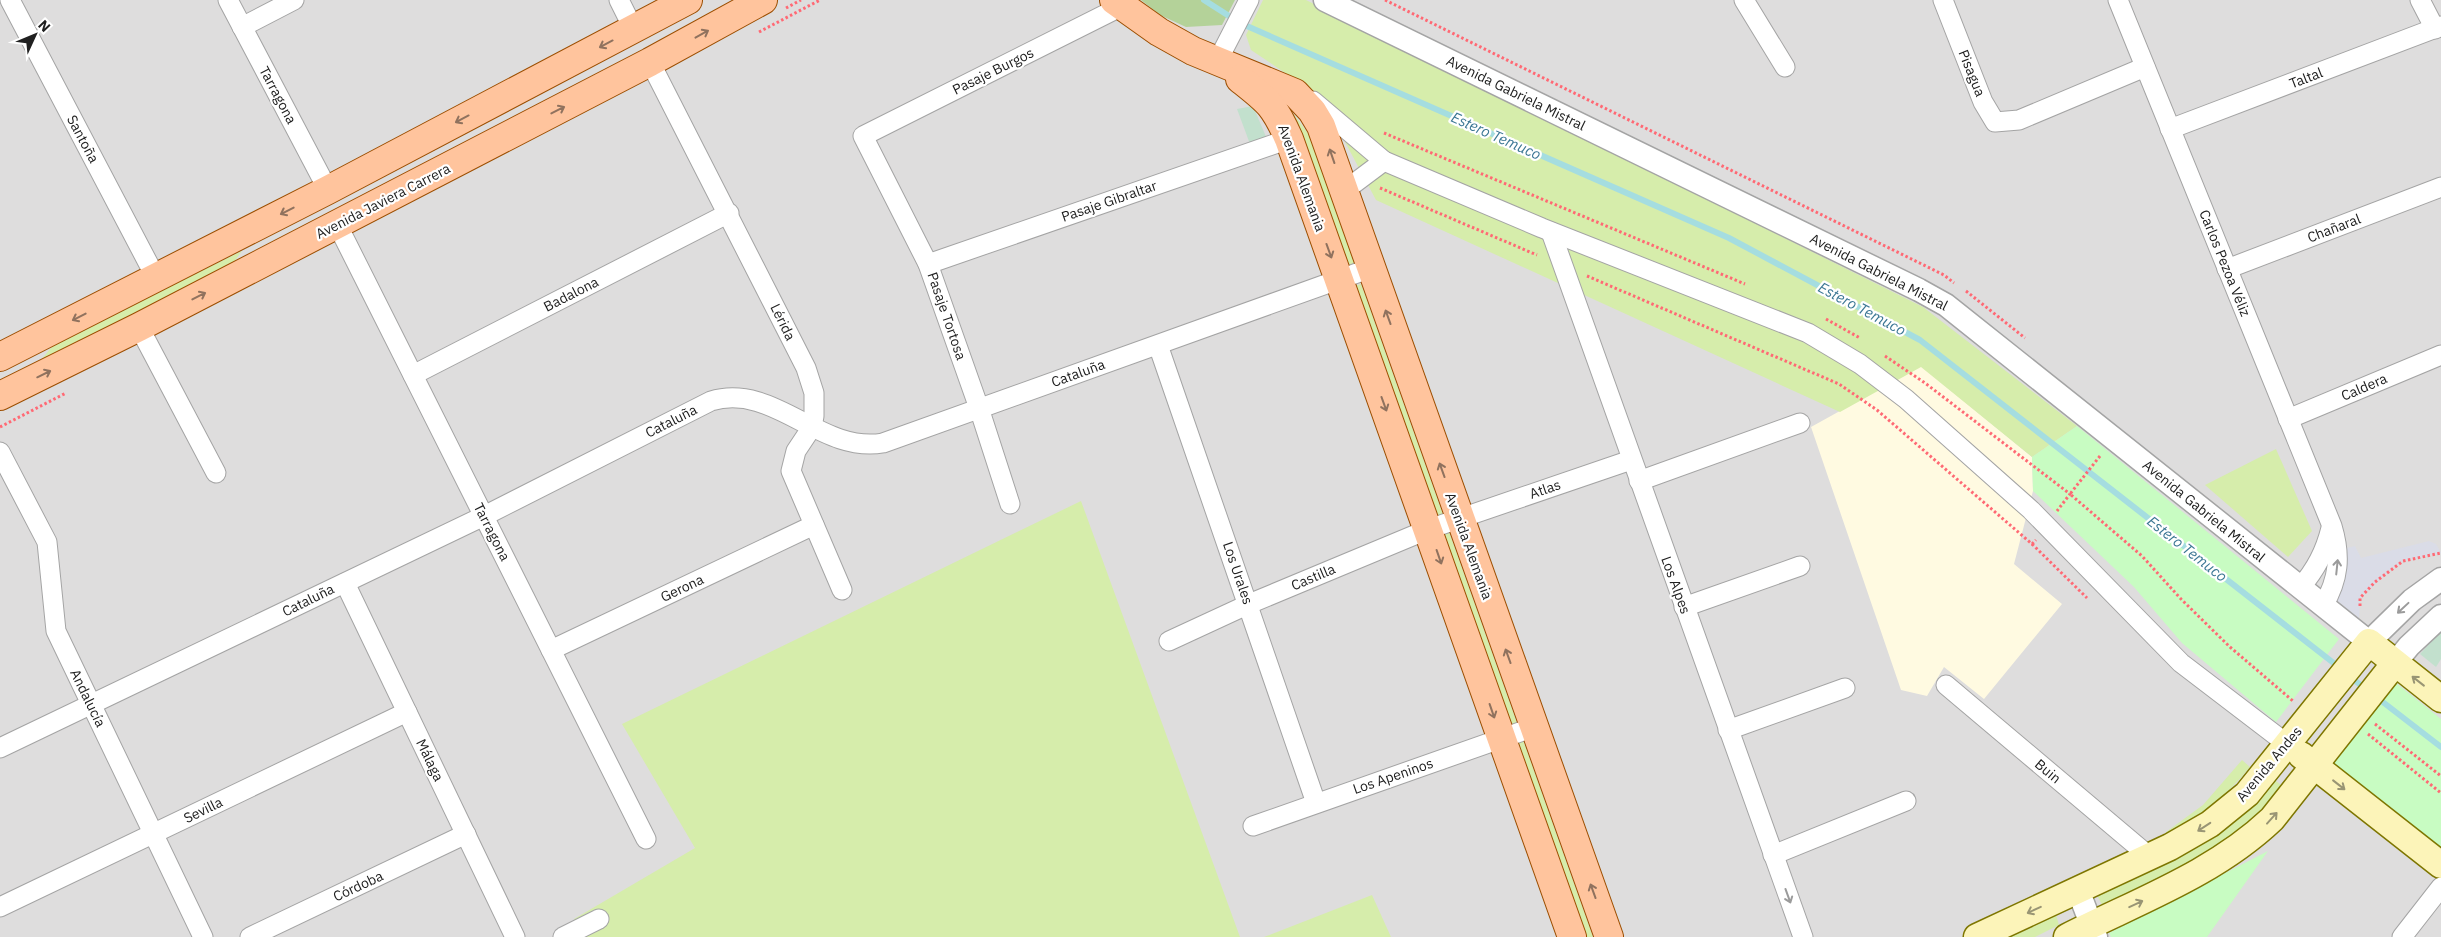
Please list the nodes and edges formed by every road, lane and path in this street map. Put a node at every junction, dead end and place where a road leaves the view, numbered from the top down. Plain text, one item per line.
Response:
1 (10, 0) edge
2 (228, 0) edge
3 (294, 0) edge
4 (620, 0) edge
5 (763, 0) edge
6 (1249, 0) edge
7 (1325, 0) edge
8 (1744, 0) edge
9 (1943, 0) edge
10 (2118, 0) edge
11 (2420, 0) edge
12 (1118, 3) edge
13 (676, 6) edge
14 (242, 27) junction
15 (2438, 27) edge
16 (634, 30) junction
17 (1222, 53) junction
18 (650, 62) junction
19 (1785, 67) dead end
20 (2145, 67) junction
21 (1295, 93) junction
22 (2170, 129) junction
23 (863, 136) joint
24 (1289, 139) junction
25 (1384, 161) junction
26 (2441, 187) edge
27 (328, 190) junction
28 (1344, 191) junction
29 (377, 204) junction
30 (729, 213) junction
31 (337, 224) junction
32 (1551, 232) junction
33 (296, 246) junction
34 (928, 264) junction
35 (1371, 268) junction
36 (2227, 269) junction
37 (156, 278) junction
38 (1339, 280) junction
39 (139, 327) junction
40 (1158, 345) junction
41 (2441, 355) edge
42 (0, 357) edge
43 (413, 375) junction
44 (0, 396) edge
45 (979, 408) junction
46 (2288, 419) junction
47 (1800, 423) dead end
48 (812, 427) junction
49 (0, 452) edge
50 (1631, 460) junction
51 (2097, 460) dead end
52 (216, 473) dead end
53 (1639, 482) junction
54 (1010, 504) dead end
55 (484, 516) junction
56 (1459, 518) junction
57 (814, 525) junction
58 (2332, 526) junction
59 (1429, 528) junction
60 (1800, 566) dead end
61 (2441, 579) edge
62 (345, 583) junction
63 (2300, 588) junction
64 (842, 590) dead end
65 (1249, 604) junction
66 (2323, 606) junction
67 (1684, 607) junction
68 (2441, 616) edge
69 (1169, 641) dead end
70 (551, 650) junction
71 (2363, 650) junction
72 (2389, 669) junction
73 (1946, 685) dead end
74 (1845, 688) dead end
75 (2441, 699) edge
76 (91, 705) junction
77 (407, 712) junction
78 (2310, 716) junction
79 (2357, 726) junction
80 (1534, 727) junction
81 (1728, 730) junction
82 (1501, 738) junction
83 (2287, 744) junction
84 (0, 748) edge
85 (2314, 765) junction
86 (2441, 776) edge
87 (2441, 793) edge
88 (1906, 801) dead end
89 (1316, 803) junction
90 (1252, 826) dead end
91 (153, 834) junction
92 (466, 834) junction
93 (646, 839) dead end
94 (1773, 855) junction
95 (2150, 857) junction
96 (2441, 866) edge
97 (2441, 887) edge
98 (2078, 890) junction
99 (0, 907) edge
100 (599, 919) dead end
101 (2094, 931) edge
102 (203, 937) edge
103 (250, 937) edge
104 (515, 937) edge
105 (563, 937) edge
106 (1572, 937) edge
107 (1610, 937) edge
108 (1803, 937) edge
109 (1977, 937) edge
110 (2067, 937) edge
111 (2402, 937) edge

1 - 37 street, Santoña
2 - 14 street, Tarragona
3 - 14 street
4 - 16 street
18 -> 5 main road, Avenida Javiera Carrera
6 - 17 street
7 - 63 street, Avenida Gabriela Mistral
8 - 19 street
9 - 20 street, Pisagua
10 - 20 street, Carlos Pezoa Véliz
11 - 15 street
12 - 17 main road
12 - 23 street, Pasaje Burgos
13 - 16 main road
13 - 18 main road
14 - 27 street, Tarragona
15 - 22 street, Taltal
16 -> 27 main road
17 - 21 main road, Avenida Alemania
17 - 24 main road, Avenida Alemania
29 -> 18 main road, Avenida Javiera Carrera
18 - 30 street, Lérida
20 - 22 street, Carlos Pezoa Véliz
21 - 25 street
28 -> 21 main road, Avenida Alemania
22 - 36 street, Carlos Pezoa Véliz
23 - 34 street, Pasaje Tortosa
24 - 34 street, Pasaje Gibraltar
24 -> 38 main road, Avenida Alemania
25 - 28 street
25 - 32 street
26 - 36 street, Chañaral
27 - 29 main road
27 - 33 main road
27 -> 37 main road
28 - 35 main road, Avenida Alemania
29 - 31 main road, Avenida Javiera Carrera
30 - 43 street, Badalona
30 - 48 street, Lérida
31 - 33 main road, Avenida Javiera Carrera
31 - 43 street, Tarragona
32 - 50 street, Los Alpes
32 - 83 street
39 -> 33 main road, Avenida Javiera Carrera
34 - 45 street, Pasaje Tortosa
35 - 38 street, Cataluña
56 -> 35 main road, Avenida Alemania
36 - 46 street, Carlos Pezoa Véliz
37 -> 42 main road
38 - 40 street, Cataluña
38 -> 59 main road, Avenida Alemania
44 -> 39 main road, Avenida Javiera Carrera
39 - 52 street
40 - 45 street, Cataluña
40 - 65 street, Los Urales
41 - 46 street, Caldera
43 - 55 street, Tarragona
45 - 48 street, Cataluña
45 - 54 street, Pasaje Tortosa
46 - 58 street, Carlos Pezoa Véliz
47 - 53 street
48 - 55 street, Cataluña
48 - 57 street
49 - 76 street, Andalucía
50 - 53 street, Los Alpes
50 - 56 street, Atlas
51 - 78 path
53 - 67 street, Los Alpes
55 - 62 street, Cataluña
55 - 70 street, Tarragona
56 - 59 street, Castilla
80 -> 56 main road, Avenida Alemania
57 - 64 street
57 - 70 street, Gerona
58 - 63 street
66 -> 58 street, Carlos Pezoa Véliz
59 - 65 street, Castilla
59 -> 82 main road, Avenida Alemania
60 - 67 street
61 -> 71 street, Avenida Andes
62 - 76 street, Cataluña
62 - 77 street, Málaga
63 - 66 street, Avenida Gabriela Mistral
65 - 69 street, Castilla
65 - 89 street, Los Urales
66 - 71 street, Avenida Gabriela Mistral
67 - 81 street, Los Alpes
68 - 72 street
70 - 93 street, Tarragona
71 - 72 main road, Avenida Gabriela Mistral
71 - 78 main road, Avenida Andes
75 -> 72 main road, Avenida Gabriela Mistral
72 - 79 main road
73 - 95 street, Buin
74 - 81 street
76 - 84 street, Cataluña
76 - 91 street, Andalucía
77 - 91 street, Sevilla
77 - 92 street, Málaga
78 - 83 main road, Avenida Andes
79 - 85 main road
79 - 86 path
79 - 87 path
80 - 82 street, Los Apeninos
107 -> 80 main road, Avenida Alemania
81 - 94 street, Los Alpes
82 - 89 street, Los Apeninos
82 - 106 main road, Avenida Alemania
83 - 85 main road
83 -> 95 main road, Avenida Andes
85 -> 96 main road
101 -> 85 main road
88 - 94 street
89 - 90 street, Los Apeninos
91 - 99 street, Sevilla
91 - 102 street, Andalucía
92 - 103 street, Córdoba
92 - 104 street, Málaga
94 -> 108 street, Los Alpes
95 - 98 main road, Avenida Andes
97 - 111 street
98 - 101 street
98 -> 109 main road, Avenida Andes
100 - 105 street
101 - 110 main road

